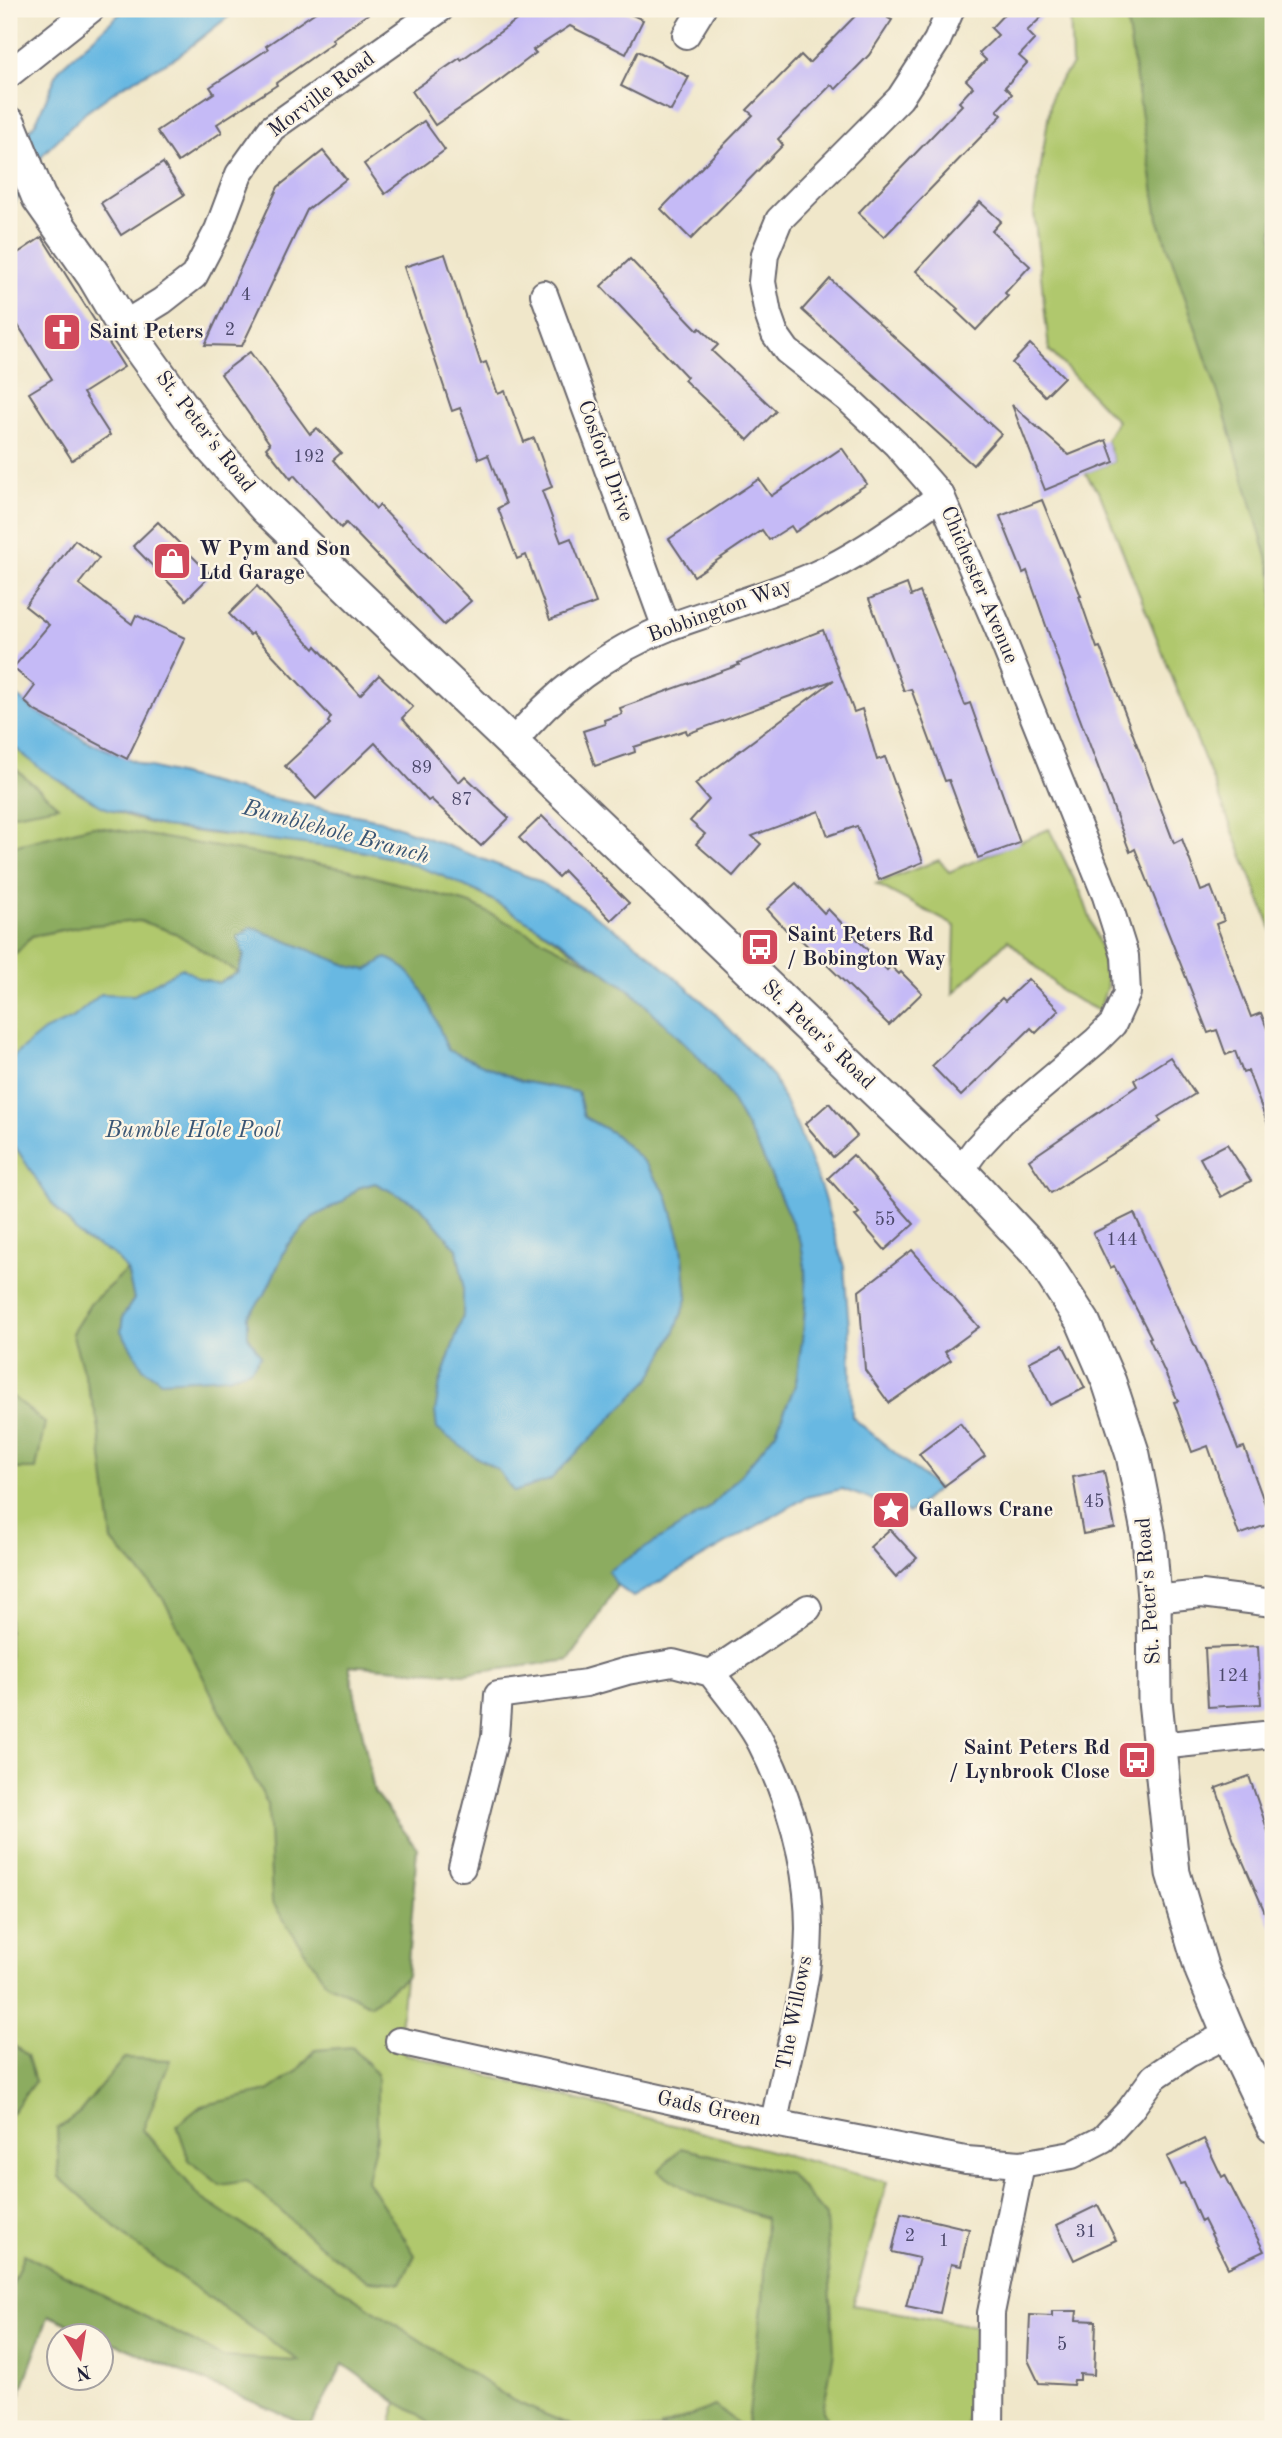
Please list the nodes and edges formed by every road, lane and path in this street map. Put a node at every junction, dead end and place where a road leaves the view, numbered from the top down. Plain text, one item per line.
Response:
1 (91, 9) edge
2 (440, 9) edge
3 (702, 9) edge
4 (951, 9) edge
5 (686, 35) dead end
6 (9, 74) edge
7 (9, 124) edge
8 (544, 294) dead end
9 (122, 325) junction
10 (942, 496) junction
11 (666, 628) junction
12 (512, 744) junction
13 (960, 1171) junction
14 (1154, 1599) junction
15 (1273, 1603) edge
16 (808, 1608) dead end
17 (711, 1673) junction
18 (1273, 1734) edge
19 (1160, 1746) junction
20 (462, 1867) dead end
21 (1229, 2034) junction
22 (399, 2042) dead end
23 (774, 2123) junction
24 (1273, 2126) edge
25 (1021, 2164) junction
26 (990, 2429) edge

1 - 6 street
2 - 9 street, Morville Road
3 - 5 street
4 - 10 street, Chichester Avenue
7 - 9 street, St. Peter's Road
8 - 11 street, Cosford Drive
9 - 12 street, St. Peter's Road
10 - 11 street, Bobbington Way
10 - 13 street, Chichester Avenue
11 - 12 street, Bobbington Way
12 - 13 street, St. Peter's Road
13 - 14 street, St. Peter's Road
14 - 15 street
14 - 19 street, St. Peter's Road
16 - 17 street
17 - 20 street
17 - 23 street, The Willows
18 - 19 street
19 - 21 street, St. Peter's Road
21 - 24 street, St. Peter's Road
21 - 25 street, Gads Green
22 - 23 street, Gads Green
23 - 25 street, Gads Green
25 - 26 street

